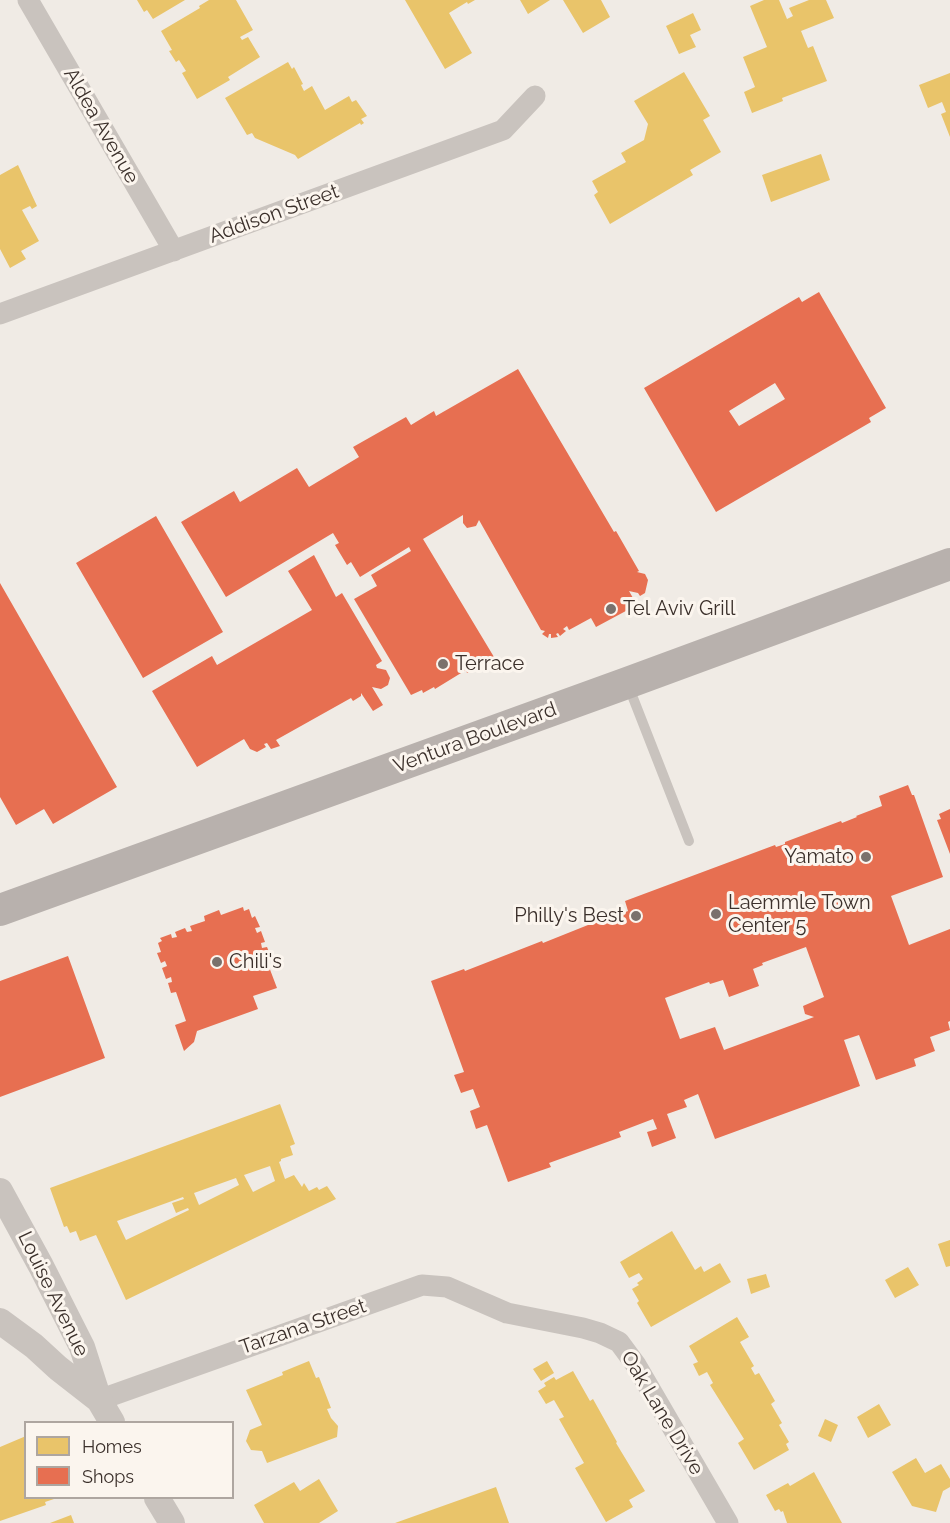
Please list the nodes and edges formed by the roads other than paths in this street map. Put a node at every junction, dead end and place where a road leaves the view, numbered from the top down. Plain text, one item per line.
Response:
1 (28, 0) edge
2 (535, 96) dead end
3 (174, 251) junction
4 (0, 314) edge
5 (950, 564) edge
6 (627, 683) junction
7 (689, 841) dead end
8 (0, 910) edge
9 (0, 1191) edge
10 (507, 1313) joint
11 (0, 1321) edge
12 (99, 1400) junction
13 (111, 1421) edge
14 (158, 1499) edge
15 (172, 1523) edge
16 (728, 1523) edge

1 - 3 street, Aldea Avenue
2 - 3 street, Addison Street
3 - 4 street, Addison Street
5 - 6 main road, Ventura Boulevard
6 - 7 lane
6 - 8 main road, Ventura Boulevard
9 - 12 street, Louise Avenue
10 - 12 street, Tarzana Street
10 - 16 street, Oak Lane Drive
11 - 12 street, Louise Avenue
12 - 13 street, Louise Avenue
14 - 15 street

